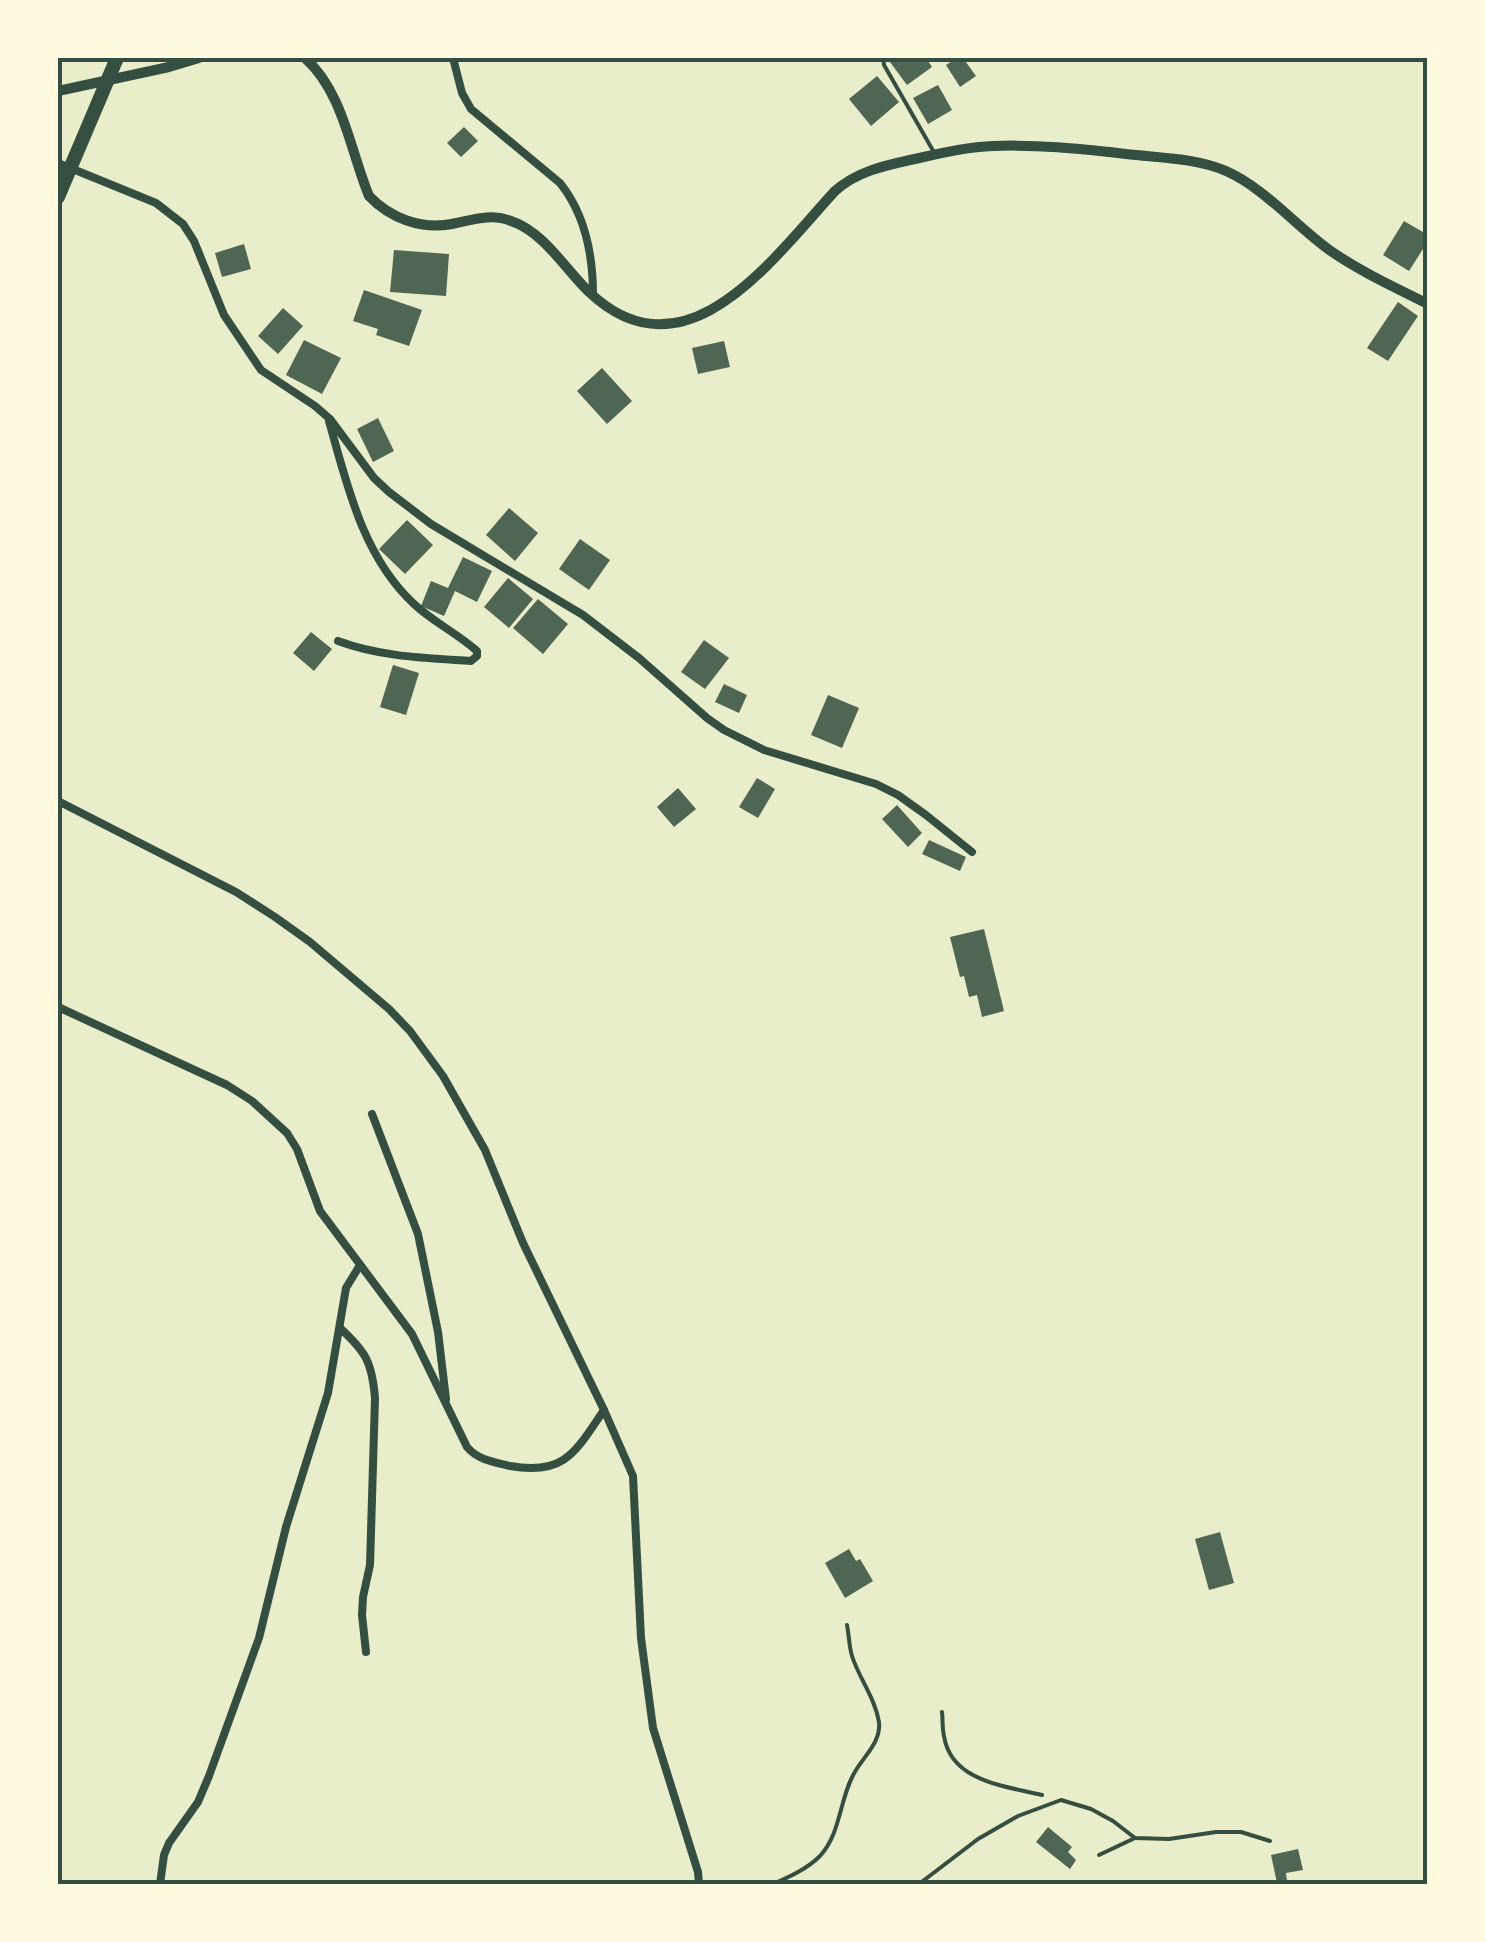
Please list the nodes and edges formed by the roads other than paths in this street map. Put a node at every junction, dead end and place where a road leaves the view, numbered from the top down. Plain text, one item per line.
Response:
1 (116, 58) edge
2 (199, 58) edge
3 (305, 58) edge
4 (453, 58) edge
5 (883, 58) edge
6 (58, 91) edge
7 (936, 154) junction
8 (58, 164) edge
9 (58, 196) edge
10 (593, 295) junction
11 (1428, 304) edge
12 (328, 417) junction
13 (338, 641) dead end
14 (58, 802) edge
15 (972, 852) dead end
16 (58, 1007) edge
17 (372, 1114) dead end
18 (360, 1265) junction
19 (340, 1328) junction
20 (447, 1404) junction
21 (604, 1410) junction
22 (366, 1652) dead end
23 (1135, 1838) junction
24 (1270, 1841) dead end
25 (1099, 1856) dead end
26 (160, 1884) edge
27 (699, 1884) edge
28 (919, 1884) edge

1 - 9 highway
2 - 6 street
3 - 10 street
4 - 10 street
5 - 7 lane
7 - 10 street
7 - 11 street
8 - 12 street
12 - 13 street
12 - 15 street
14 - 21 street
16 - 18 street
17 - 20 street
18 - 19 street
18 - 20 street
19 - 22 street
19 - 26 street
20 - 21 street
21 - 27 street
23 - 24 lane
23 - 25 lane
23 - 28 lane

